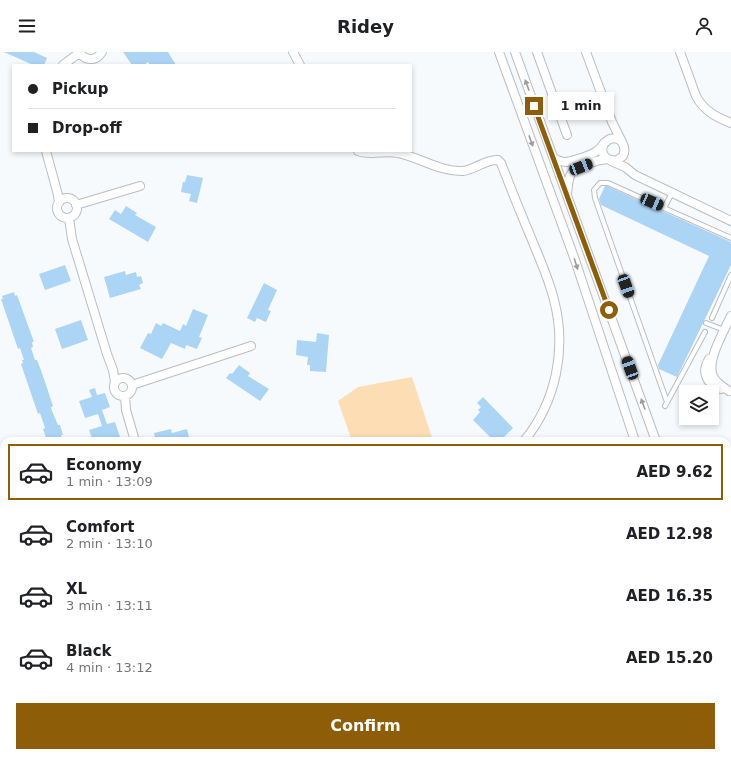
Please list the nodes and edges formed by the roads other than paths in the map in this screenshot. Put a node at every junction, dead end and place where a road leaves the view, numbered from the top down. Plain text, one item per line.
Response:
1 (79, 52) edge
2 (102, 52) edge
3 (293, 52) edge
4 (499, 52) edge
5 (515, 52) edge
6 (537, 52) edge
7 (586, 52) edge
8 (680, 52) edge
9 (64, 64) edge
10 (299, 64) edge
11 (612, 122) junction
12 (731, 123) edge
13 (567, 135) dead end
14 (606, 142) junction
15 (623, 144) junction
16 (46, 152) edge
17 (363, 152) edge
18 (625, 152) junction
19 (554, 159) junction
20 (609, 160) junction
21 (630, 171) junction
22 (140, 186) dead end
23 (56, 187) junction
24 (672, 193) junction
25 (567, 194) junction
26 (67, 198) junction
27 (59, 203) junction
28 (76, 205) junction
29 (664, 208) junction
30 (69, 218) junction
31 (731, 221) edge
32 (731, 238) edge
33 (731, 275) edge
34 (731, 316) edge
35 (712, 318) dead end
36 (706, 323) dead end
37 (724, 330) junction
38 (705, 332) dead end
39 (251, 346) dead end
40 (112, 366) junction
41 (123, 377) junction
42 (115, 382) junction
43 (132, 385) junction
44 (730, 392) edge
45 (125, 396) junction
46 (667, 402) junction
47 (666, 406) dead end
48 (133, 437) edge
49 (527, 437) edge
50 (634, 437) edge
51 (655, 437) edge

1 - 2 street
1 - 9 street
3 - 10 street
4 -> 50 street
19 -> 5 street
6 - 13 street
7 - 11 street
8 - 12 street
11 - 14 street
11 - 15 street
14 - 15 street
14 - 19 street
14 - 20 street
15 - 18 street
16 - 23 street
17 - 49 street
18 - 20 street
18 - 21 street
19 - 25 street
20 - 21 street
20 - 25 street
21 - 24 street
22 - 28 street
23 - 26 street
23 - 27 street
24 - 29 lane
24 - 31 street
51 -> 25 street
26 - 27 street
26 - 28 street
27 - 30 street
28 - 30 street
29 - 32 lane
29 - 46 lane
30 - 40 street
33 - 35 lane
34 - 37 street
36 - 37 lane
37 - 44 street
38 - 46 lane
39 - 43 street
40 - 41 street
40 - 42 street
41 - 42 street
41 - 43 street
42 - 45 street
43 - 45 street
45 - 48 street
46 - 47 lane

